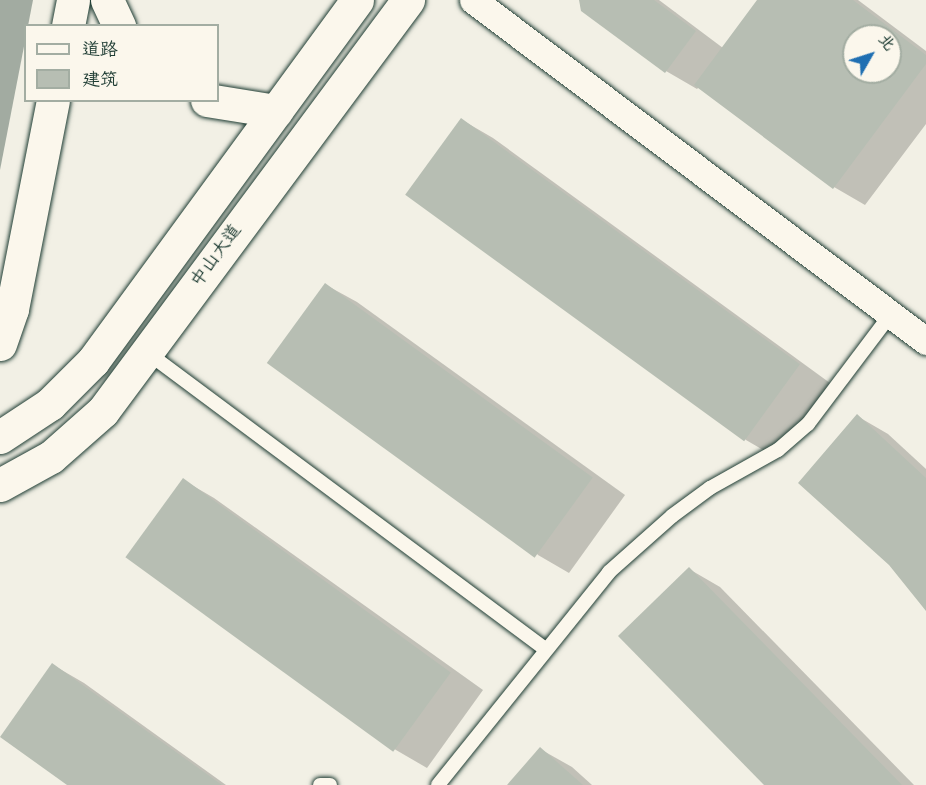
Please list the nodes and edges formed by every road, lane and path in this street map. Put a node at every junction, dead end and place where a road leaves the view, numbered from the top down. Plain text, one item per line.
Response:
1 (73, 0) edge
2 (107, 0) edge
3 (357, 0) edge
4 (408, 0) edge
5 (473, 0) edge
6 (68, 24) edge
7 (118, 24) edge
8 (53, 102) edge
9 (214, 102) edge
10 (276, 111) junction
11 (891, 314) junction
12 (926, 341) edge
13 (0, 344) edge
14 (148, 353) junction
15 (0, 437) edge
16 (0, 485) edge
17 (544, 648) junction
18 (320, 785) edge
19 (330, 785) edge
20 (438, 785) edge

1 - 6 main road
2 - 7 main road
3 - 10 main road
4 - 14 main road, 中山大道
5 - 11 street
8 - 13 main road
9 - 10 main road
10 - 15 main road
11 - 12 street
11 - 17 lane
14 - 16 main road, 中山大道
14 - 17 lane
17 - 20 lane
18 - 19 lane

